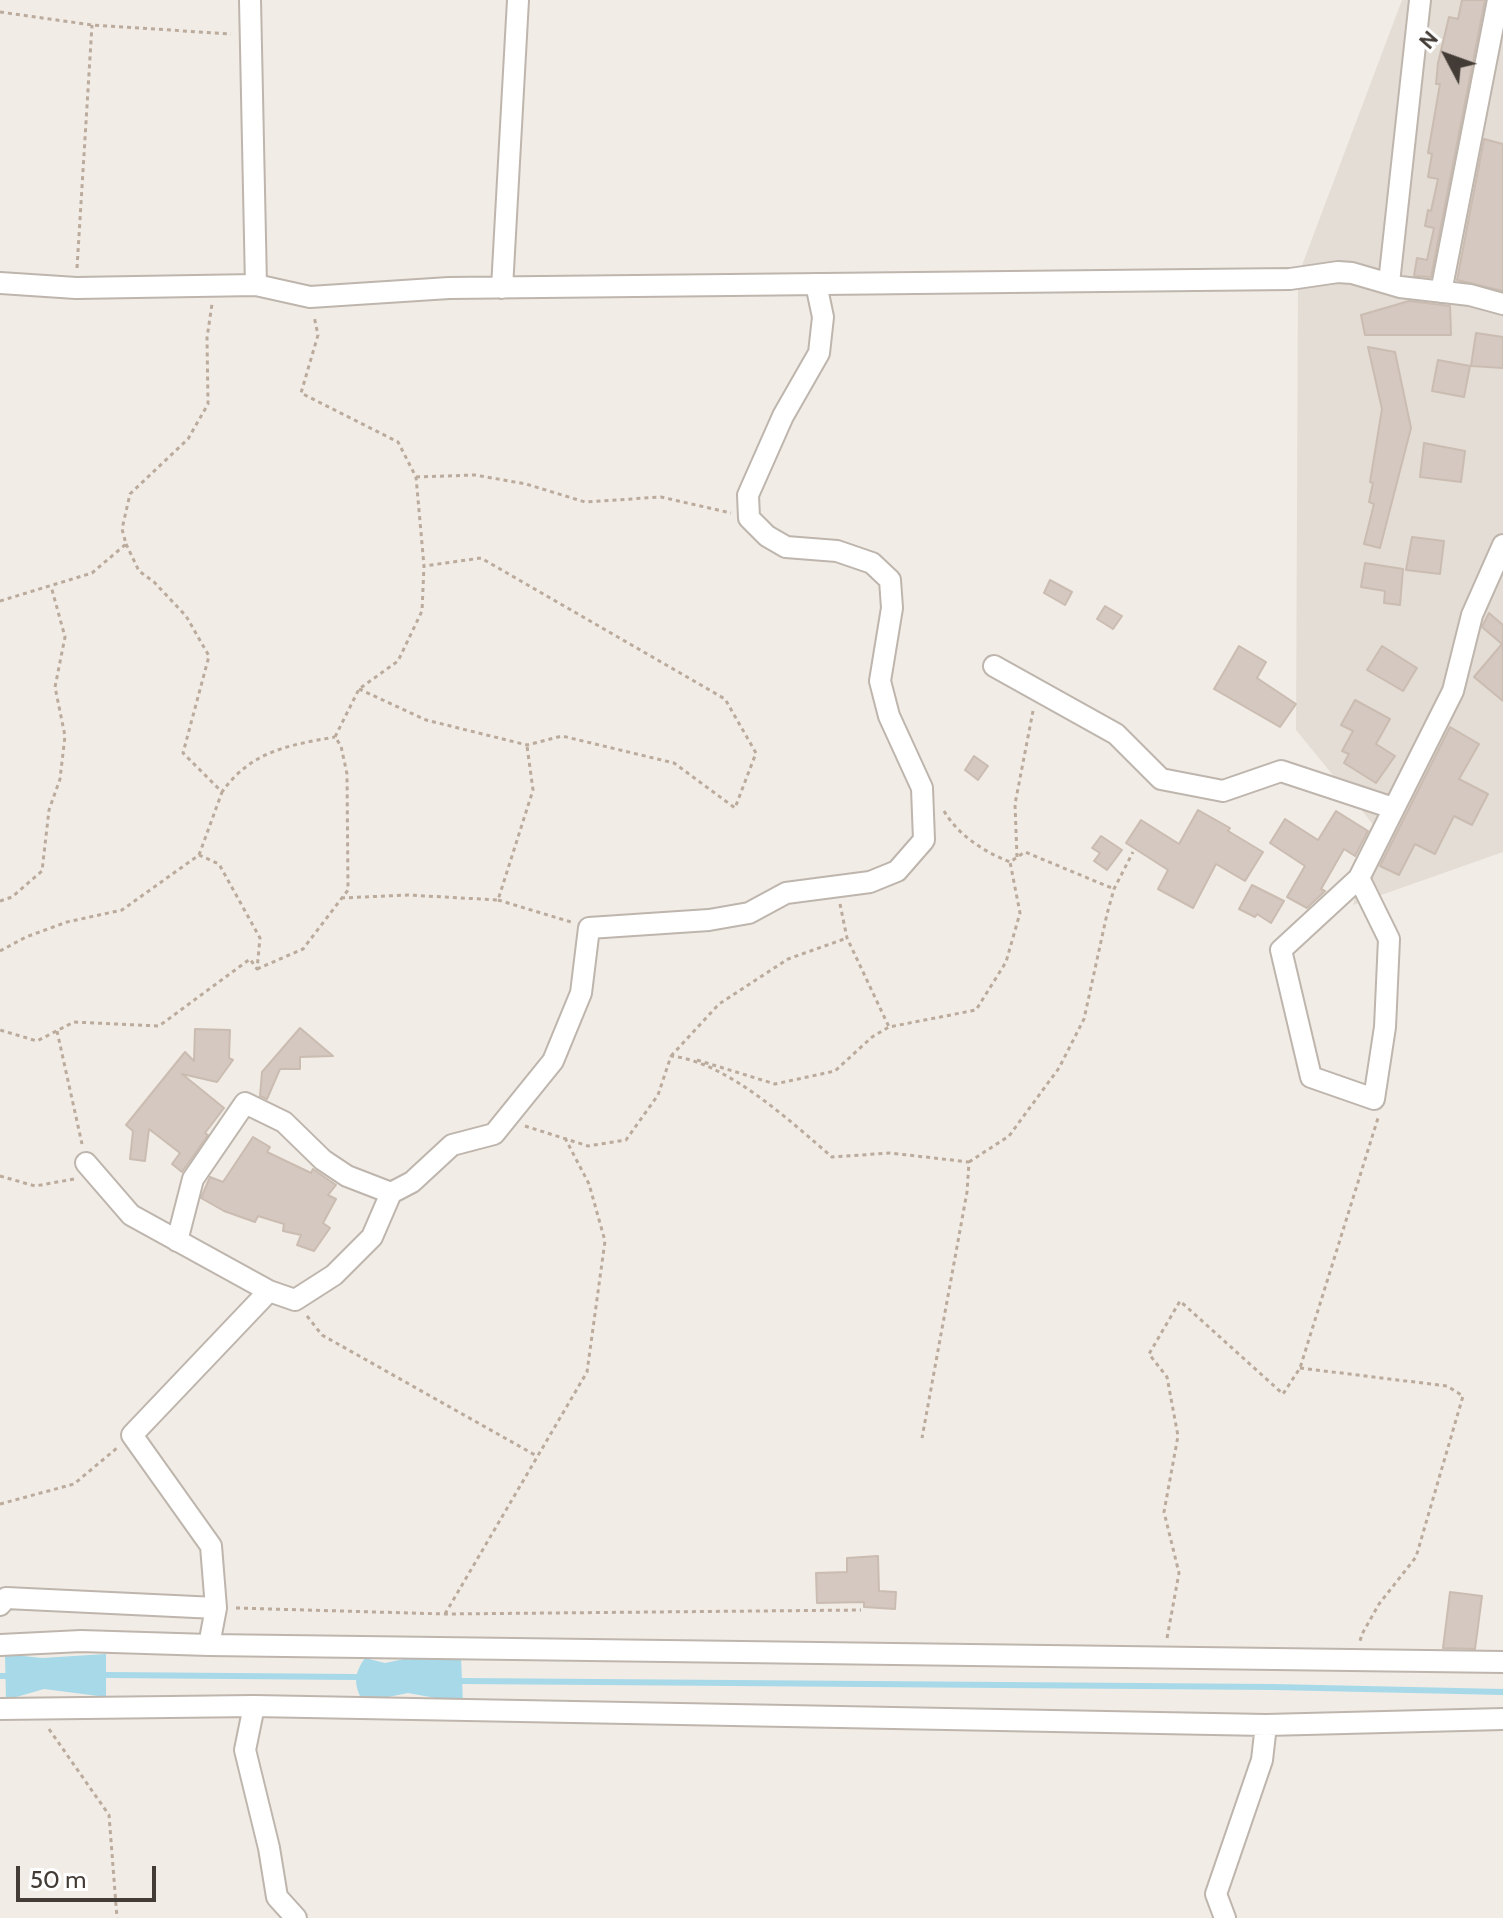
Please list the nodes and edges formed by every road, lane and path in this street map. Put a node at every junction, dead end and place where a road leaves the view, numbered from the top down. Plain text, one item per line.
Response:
1 (250, 0) edge
2 (518, 0) edge
3 (1420, 0) edge
4 (1498, 0) edge
5 (0, 12) edge
6 (92, 25) junction
7 (251, 35) junction
8 (0, 283) edge
9 (1389, 283) junction
10 (816, 284) junction
11 (215, 285) junction
12 (256, 285) junction
13 (76, 288) junction
14 (502, 288) junction
15 (1441, 292) junction
16 (310, 297) junction
17 (1503, 304) edge
18 (416, 477) junction
19 (749, 504) junction
20 (126, 544) junction
21 (1503, 545) edge
22 (424, 566) junction
23 (51, 585) junction
24 (0, 601) edge
25 (994, 666) dead end
26 (359, 689) junction
27 (1037, 691) junction
28 (335, 737) junction
29 (527, 745) junction
30 (222, 792) junction
31 (922, 801) junction
32 (1393, 808) junction
33 (1133, 852) dead end
34 (199, 855) junction
35 (1017, 858) junction
36 (1010, 862) junction
37 (1359, 878) junction
38 (837, 885) junction
39 (1114, 889) junction
40 (341, 898) junction
41 (498, 900) junction
42 (0, 901) edge
43 (589, 928) junction
44 (847, 938) junction
45 (0, 951) edge
46 (257, 969) junction
47 (889, 1027) junction
48 (0, 1030) edge
49 (57, 1031) junction
50 (671, 1056) junction
51 (689, 1057) junction
52 (1374, 1099) junction
53 (494, 1134) junction
54 (565, 1138) junction
55 (969, 1162) junction
56 (86, 1163) junction
57 (0, 1176) edge
58 (391, 1193) junction
59 (177, 1241) junction
60 (269, 1291) junction
61 (295, 1300) junction
62 (1300, 1368) junction
63 (132, 1435) junction
64 (922, 1438) dead end
65 (536, 1456) junction
66 (0, 1504) edge
67 (0, 1605) edge
68 (216, 1608) junction
69 (861, 1610) dead end
70 (445, 1614) junction
71 (0, 1645) edge
72 (209, 1645) junction
73 (1162, 1657) junction
74 (1357, 1660) junction
75 (1503, 1662) edge
76 (254, 1706) junction
77 (0, 1709) edge
78 (30, 1709) junction
79 (1503, 1719) edge
80 (1266, 1725) junction
81 (117, 1918) edge
82 (296, 1918) edge
83 (1225, 1918) edge

1 - 7 street
2 - 14 street
3 - 9 street
4 - 15 street
5 - 6 path
6 - 7 path
6 - 13 path
7 - 12 street
8 - 13 street
9 - 10 street
9 - 15 street
10 - 14 street
10 - 19 street
11 - 12 street
11 - 13 street
11 - 20 path
12 - 16 street
14 - 16 street
15 - 17 street
16 - 18 path
18 - 19 path
18 - 22 path
19 - 31 street
20 - 23 path
20 - 30 path
21 - 32 street
22 - 26 path
22 - 29 path
23 - 24 path
23 - 42 path
25 - 27 street
26 - 28 path
26 - 29 path
27 - 32 street
27 - 35 path
28 - 30 path
28 - 40 path
29 - 41 path
30 - 34 path
31 - 36 path
31 - 38 street
32 - 37 street
33 - 39 path
34 - 45 path
34 - 46 path
35 - 36 path
35 - 39 path
36 - 47 path
37 - 52 street
37 - 52 street
38 - 43 street
38 - 44 path
39 - 55 path
40 - 41 path
40 - 46 path
41 - 43 path
43 - 53 street
44 - 47 path
44 - 50 path
46 - 49 path
47 - 51 path
48 - 49 path
49 - 56 path
50 - 51 path
50 - 54 path
51 - 55 path
52 - 62 path
53 - 54 path
53 - 58 street
54 - 65 path
55 - 64 path
56 - 57 path
56 - 59 street
58 - 59 street
58 - 61 street
59 - 60 street
60 - 61 street
60 - 63 street
61 - 65 path
62 - 73 path
62 - 74 path
63 - 66 path
63 - 68 street
65 - 70 path
67 - 68 street
68 - 70 path
68 - 72 street
69 - 70 path
71 - 72 street
72 - 73 street
73 - 74 street
74 - 75 street
76 - 78 street
76 - 80 street
76 - 82 street
77 - 78 street
78 - 81 path
79 - 80 street
80 - 83 street

